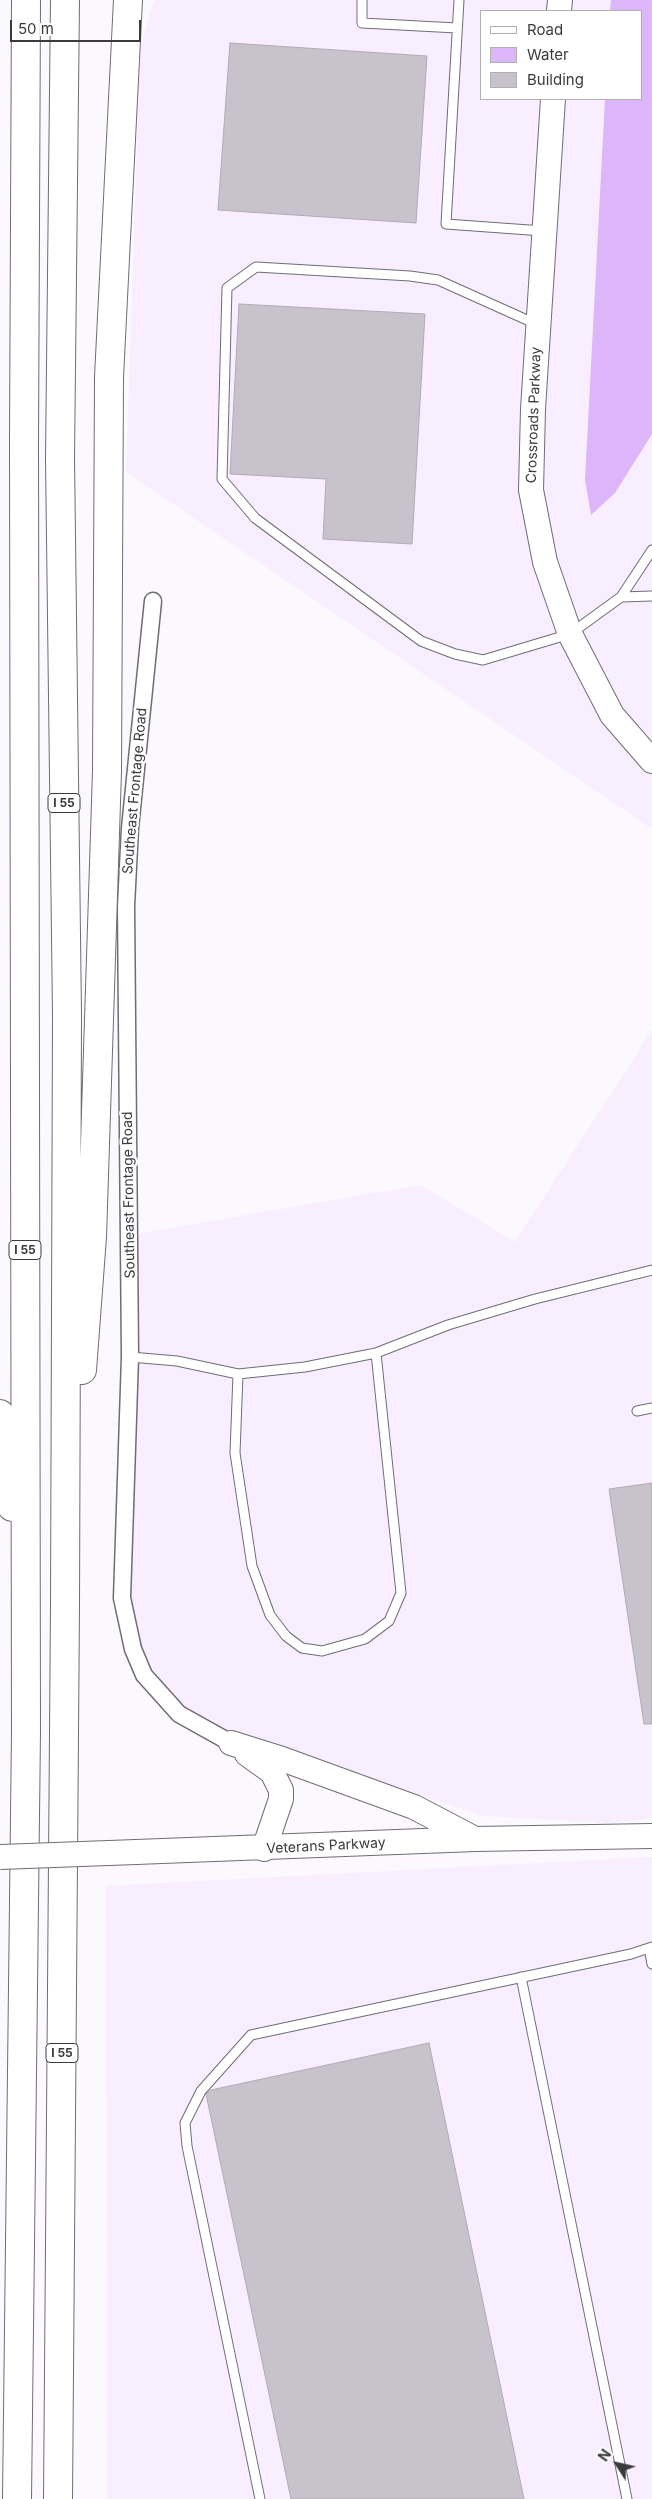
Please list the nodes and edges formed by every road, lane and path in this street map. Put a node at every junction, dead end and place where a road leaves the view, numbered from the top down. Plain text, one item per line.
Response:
1 (26, 0) edge
2 (65, 0) edge
3 (128, 0) edge
4 (362, 0) edge
5 (459, 0) edge
6 (457, 28) junction
7 (553, 100) edge
8 (545, 231) junction
9 (539, 325) junction
10 (652, 550) edge
11 (652, 596) edge
12 (621, 597) junction
13 (153, 601) dead end
14 (570, 634) junction
15 (652, 761) edge
16 (652, 1270) edge
17 (376, 1353) junction
18 (130, 1357) junction
19 (238, 1374) junction
20 (652, 1408) edge
21 (636, 1411) dead end
22 (0, 1414) edge
23 (65, 1606) junction
24 (26, 1610) junction
25 (231, 1743) junction
26 (652, 1836) edge
27 (475, 1839) junction
28 (264, 1849) junction
29 (0, 1856) edge
30 (650, 1948) edge
31 (652, 1964) edge
32 (522, 1977) junction
33 (17, 2499) edge
34 (58, 2499) edge
35 (260, 2499) edge
36 (628, 2499) edge

1 - 24 highway, I 55
2 - 23 highway, I 55
3 - 23 highway
4 - 6 lane
5 - 6 lane
6 - 8 lane
7 - 8 main road, Crossroads Parkway
8 - 9 main road, Crossroads Parkway
9 - 14 main road, Crossroads Parkway
9 - 14 lane
10 - 12 lane
11 - 12 lane
12 - 14 lane
13 - 18 street, Southeast Frontage Road
14 - 15 main road, Crossroads Parkway
16 - 17 lane
17 - 19 lane
17 - 19 lane
18 - 19 lane
18 - 25 street, Southeast Frontage Road
20 - 21 lane
22 - 24 highway
23 - 34 highway, I 55
24 - 33 highway, I 55
25 - 27 main road
25 - 28 main road
26 - 27 main road, Veterans Parkway
27 - 28 main road, Veterans Parkway
28 - 29 main road, Veterans Parkway, bridge
30 - 31 lane
30 - 32 lane
32 - 35 lane
32 - 36 lane

